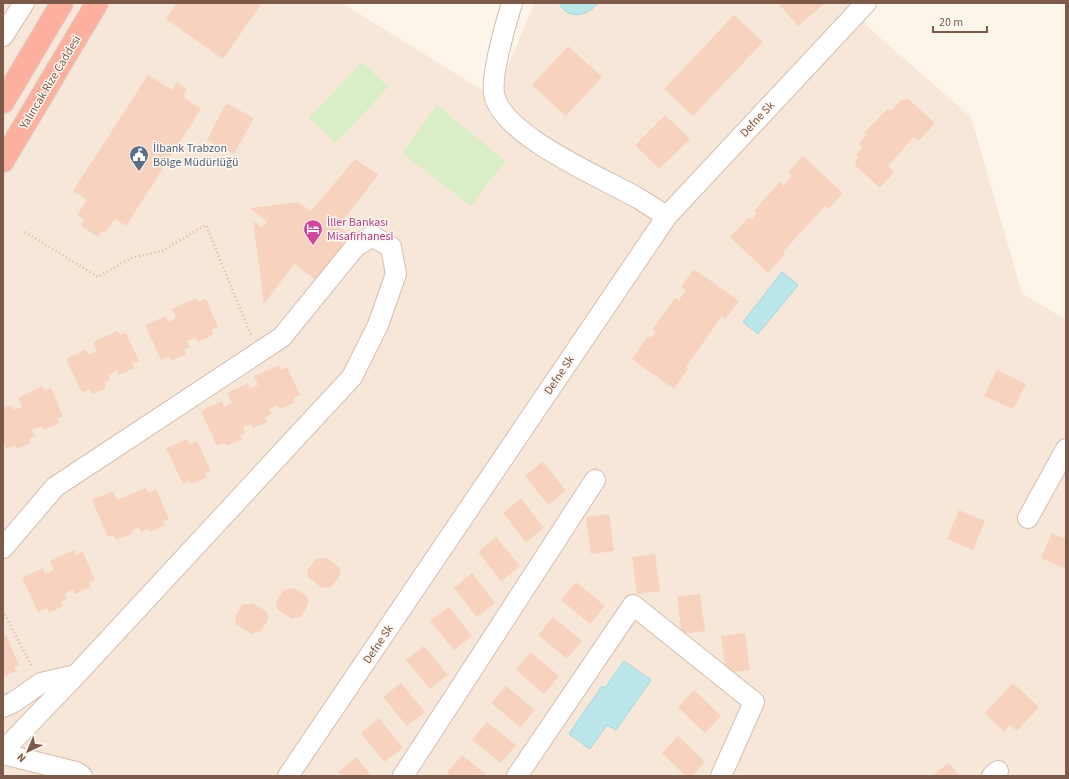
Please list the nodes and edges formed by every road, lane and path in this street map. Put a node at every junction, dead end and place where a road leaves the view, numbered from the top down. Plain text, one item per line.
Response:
1 (24, 3) edge
2 (62, 3) edge
3 (97, 3) edge
4 (512, 3) edge
5 (866, 3) edge
6 (3, 36) edge
7 (3, 102) edge
8 (3, 161) edge
9 (667, 216) junction
10 (25, 232) dead end
11 (259, 354) junction
12 (1066, 449) edge
13 (595, 480) dead end
14 (1028, 518) dead end
15 (3, 548) edge
16 (3, 611) edge
17 (76, 675) junction
18 (41, 683) junction
19 (3, 707) edge
20 (3, 751) edge
21 (3, 754) edge
22 (82, 776) edge
23 (288, 776) edge
24 (404, 776) edge
25 (516, 776) edge
26 (721, 776) edge

1 - 6 street
2 - 7 highway
3 - 8 highway, Yalıncak Rize Caddesi
4 - 9 street
5 - 9 street, Defne Sk
9 - 23 street, Defne Sk
10 - 11 path
11 - 15 street
11 - 17 street
12 - 14 street
13 - 24 street
16 - 18 path
17 - 18 street
17 - 20 street
18 - 19 street
21 - 22 street
25 - 26 street

